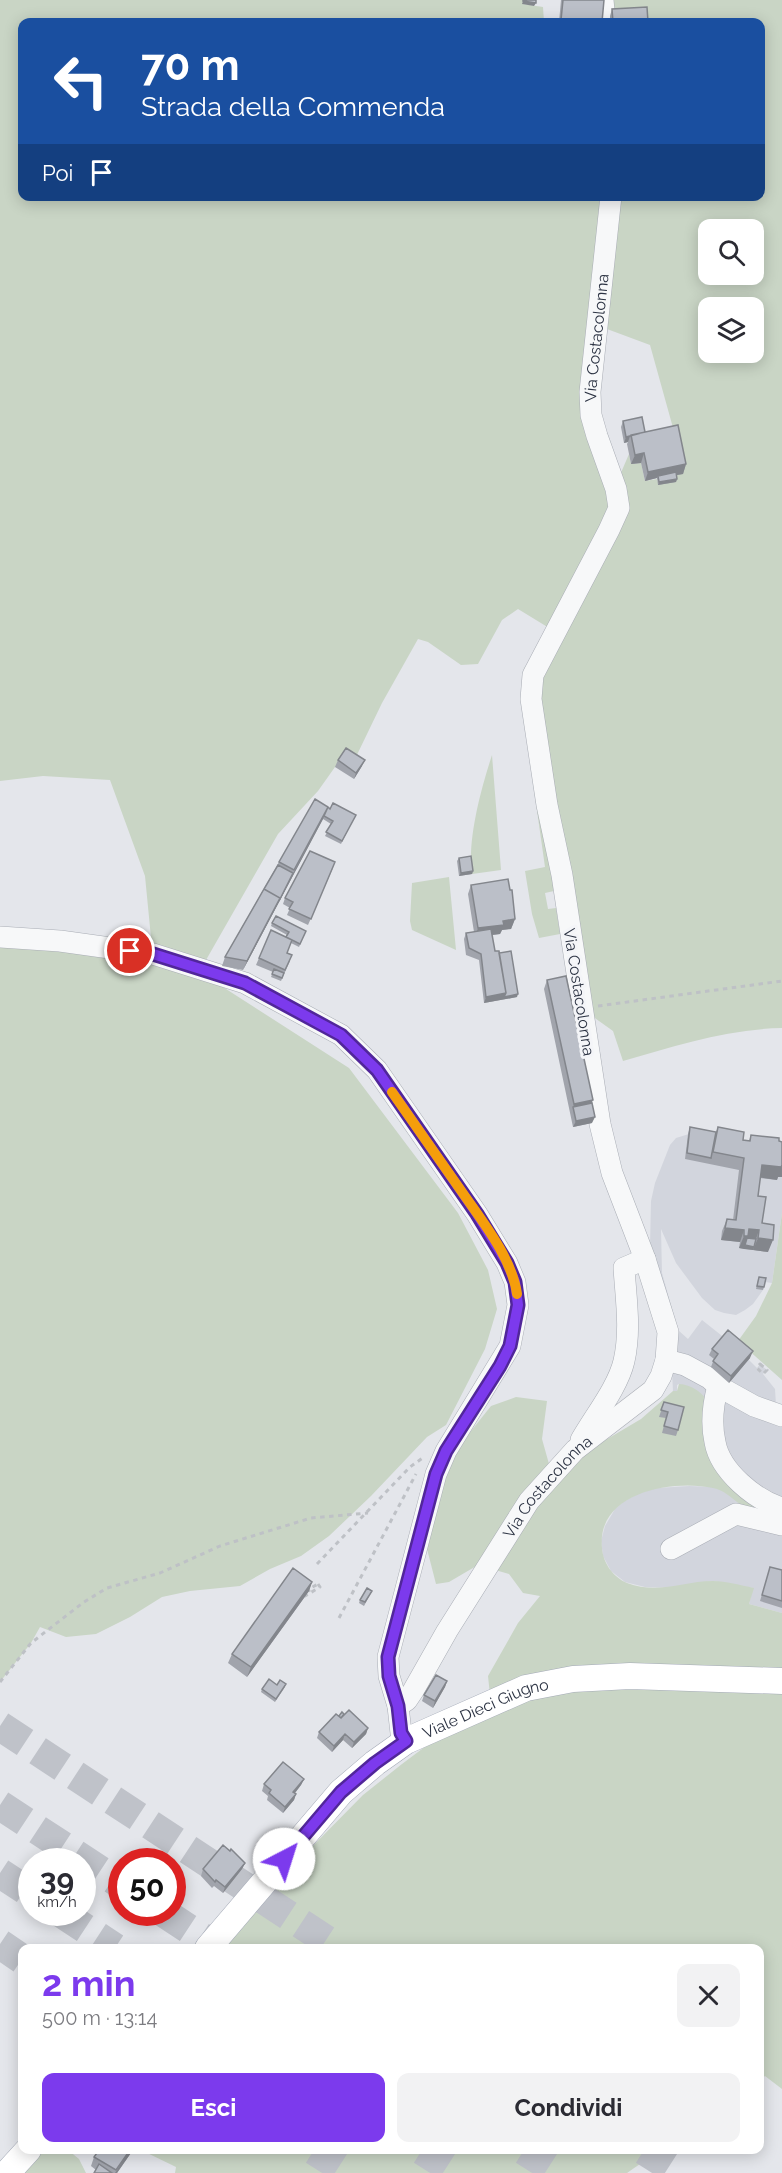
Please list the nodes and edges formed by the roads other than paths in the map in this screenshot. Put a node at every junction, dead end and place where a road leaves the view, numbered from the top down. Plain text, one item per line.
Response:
1 (603, 0) edge
2 (605, 18) edge
3 (610, 201) edge
4 (0, 937) edge
5 (645, 1259) junction
6 (666, 1360) junction
7 (718, 1386) junction
8 (782, 1416) edge
9 (575, 1450) junction
10 (782, 1508) edge
11 (782, 1525) edge
12 (671, 1549) dead end
13 (782, 1681) edge
14 (398, 1706) junction
15 (406, 1741) junction
16 (211, 1944) edge
17 (24, 2154) edge
18 (7, 2173) edge

1 - 2 street
3 - 5 street, Via Costacolonna
4 - 14 street
5 - 6 street, Via Costacolonna
5 - 9 street
6 - 7 street
6 - 9 street, Via Costacolonna
7 - 8 street
7 - 10 street
9 - 14 street, Via Costacolonna
11 - 12 street
13 - 15 main road, Viale Dieci Giugno
14 - 15 street
15 - 16 main road, Viale Dieci Giugno
17 - 18 main road

